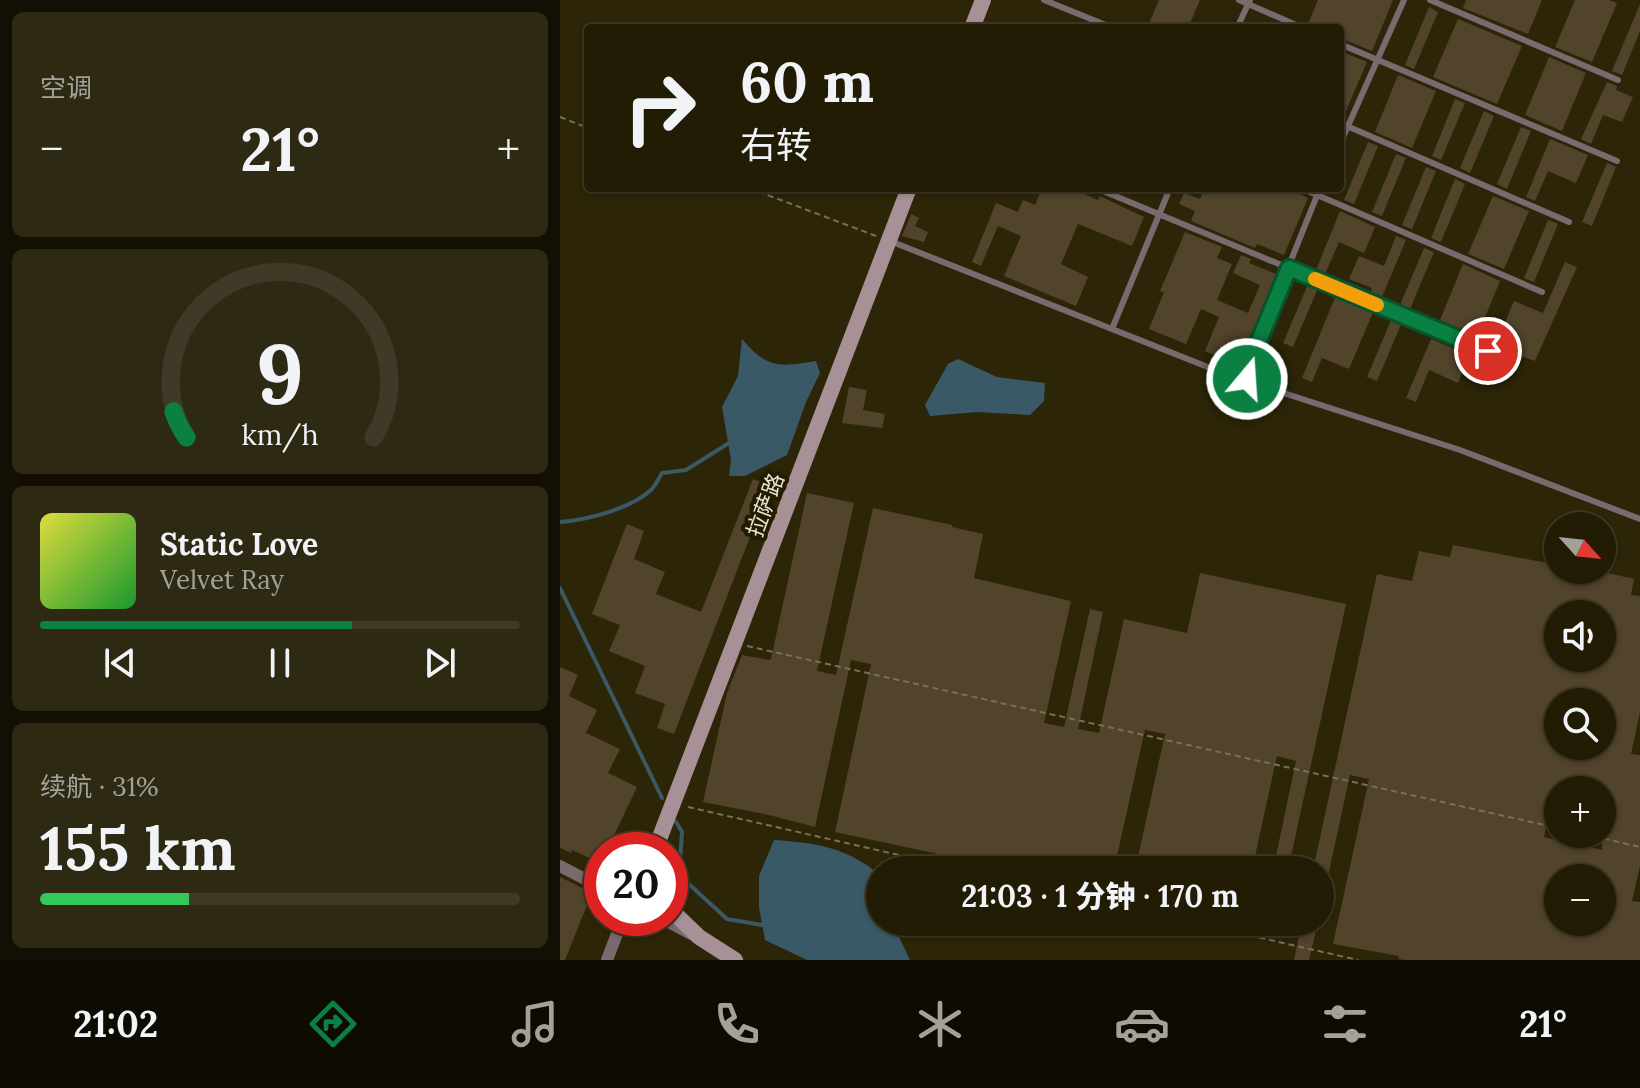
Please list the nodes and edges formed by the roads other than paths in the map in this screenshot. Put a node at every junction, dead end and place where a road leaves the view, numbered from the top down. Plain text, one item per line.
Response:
1 (983, 0) edge
2 (1044, 0) edge
3 (1239, 0) edge
4 (1404, 0) edge
5 (1430, 0) edge
6 (1249, 2) edge
7 (974, 24) edge
8 (1103, 24) edge
9 (1239, 24) edge
10 (1295, 24) edge
11 (1344, 46) edge
12 (1376, 60) junction
13 (1618, 80) dead end
14 (1344, 124) edge
15 (1348, 126) junction
16 (1344, 135) edge
17 (1617, 161) dead end
18 (907, 192) edge
19 (1106, 192) edge
20 (1168, 192) edge
21 (1319, 192) edge
22 (1321, 192) edge
23 (1159, 214) junction
24 (1569, 222) dead end
25 (889, 241) junction
26 (1289, 268) junction
27 (1542, 292) dead end
28 (1112, 329) junction
29 (1488, 351) dead end
30 (1247, 379) junction
31 (1640, 519) edge
32 (660, 832) edge
33 (560, 866) edge
34 (584, 879) edge
35 (688, 927) edge
36 (688, 933) edge
37 (616, 936) edge
38 (728, 956) edge
39 (607, 960) edge

1 - 7 street
2 - 8 lane
3 - 6 lane
4 - 12 lane
5 - 13 lane
6 - 9 lane
6 - 10 lane
11 - 12 lane
12 - 15 lane
12 - 17 lane
14 - 15 lane
15 - 16 lane
15 - 24 lane
18 - 25 street, 拉萨路
19 - 23 lane
20 - 23 lane
21 - 26 lane
22 - 27 lane
23 - 26 lane
23 - 28 lane
25 - 28 lane
25 - 32 street, 拉萨路
26 - 29 lane
26 - 30 lane
28 - 30 lane
30 - 31 lane
33 - 34 street
35 - 38 street
36 - 38 street
37 - 39 street

